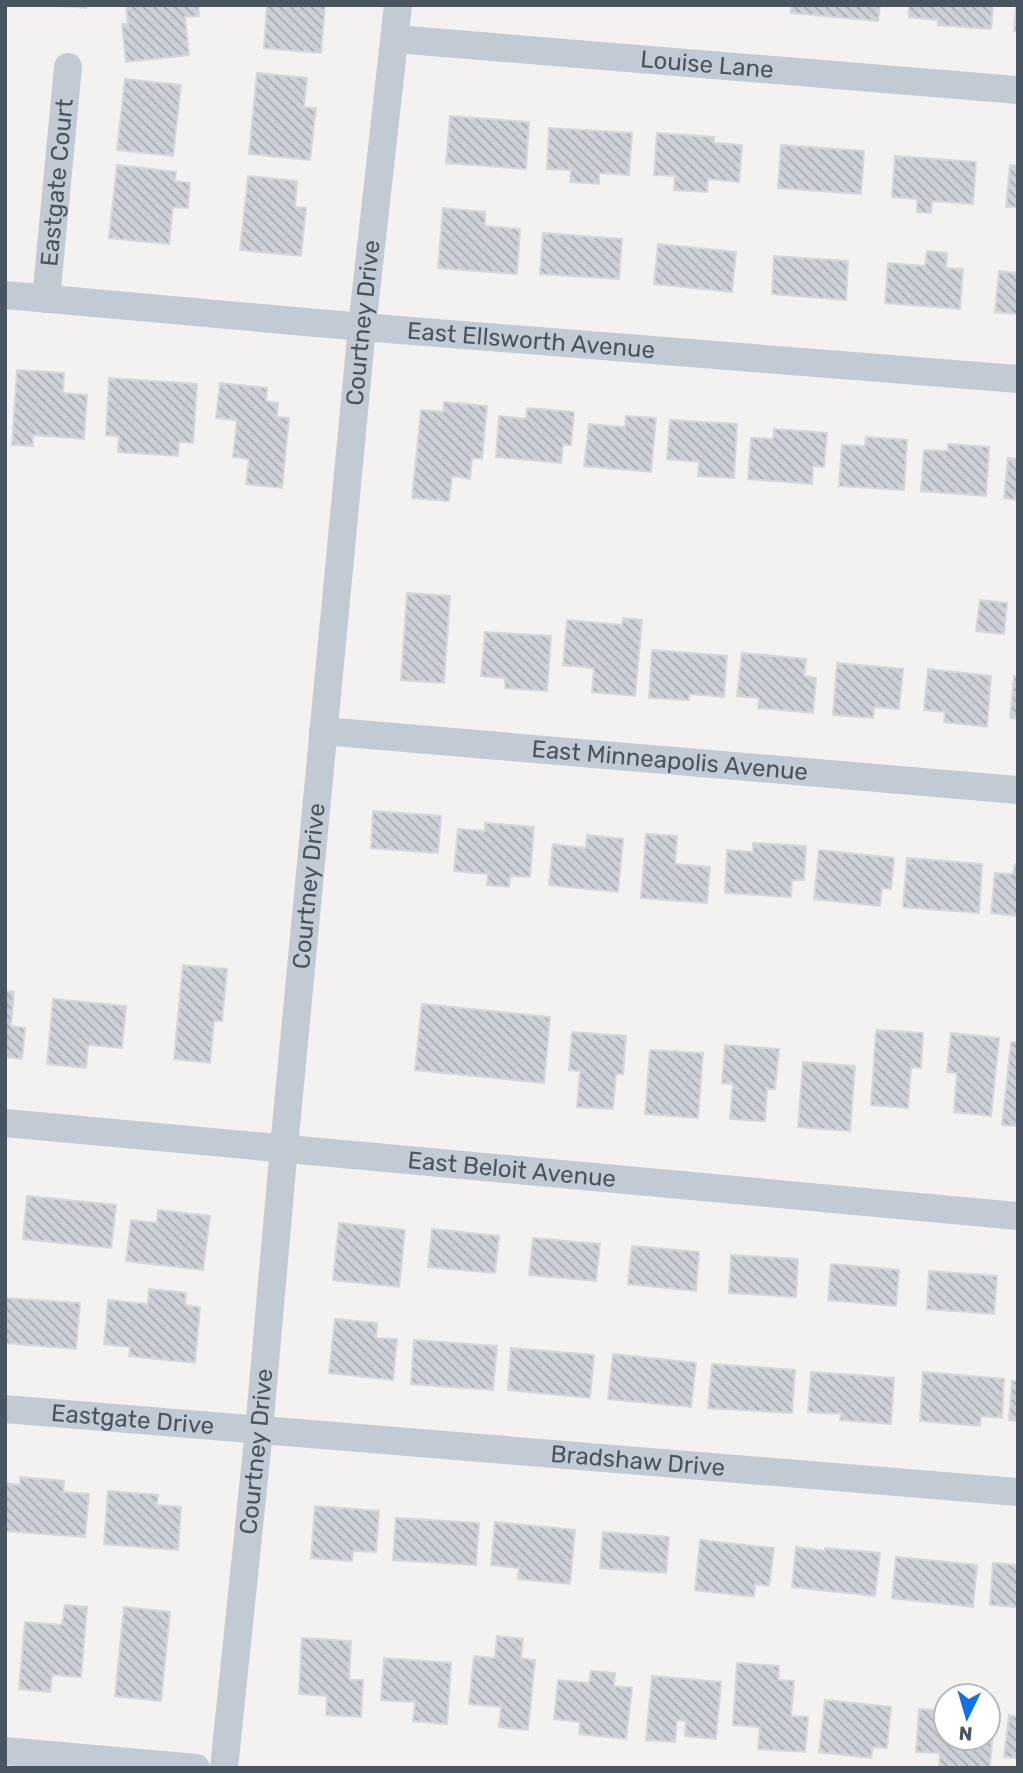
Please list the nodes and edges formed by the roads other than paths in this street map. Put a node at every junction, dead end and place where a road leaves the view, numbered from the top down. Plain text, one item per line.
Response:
1 (398, 5) edge
2 (395, 38) junction
3 (68, 67) dead end
4 (1018, 90) edge
5 (5, 295) edge
6 (46, 299) junction
7 (362, 327) junction
8 (1018, 379) edge
9 (323, 731) junction
10 (1018, 790) edge
11 (5, 1123) edge
12 (284, 1147) junction
13 (1018, 1216) edge
14 (5, 1409) edge
15 (259, 1430) junction
16 (1018, 1492) edge
17 (5, 1751) edge
18 (196, 1768) edge
19 (224, 1768) edge

1 - 2 street, Courtney Drive
2 - 4 street, Louise Lane
2 - 7 street, Courtney Drive
3 - 6 street, Eastgate Court
5 - 6 street, East Ellsworth Avenue
6 - 7 street, East Ellsworth Avenue
7 - 8 street, East Ellsworth Avenue
7 - 9 street, Courtney Drive
9 - 10 street, East Minneapolis Avenue
9 - 12 street, Courtney Drive
11 - 12 street, East Beloit Avenue
12 - 13 street, East Beloit Avenue
12 - 15 street, Courtney Drive
14 - 15 street, Eastgate Drive
15 - 16 street, Bradshaw Drive
15 - 19 street, Courtney Drive
17 - 18 street

